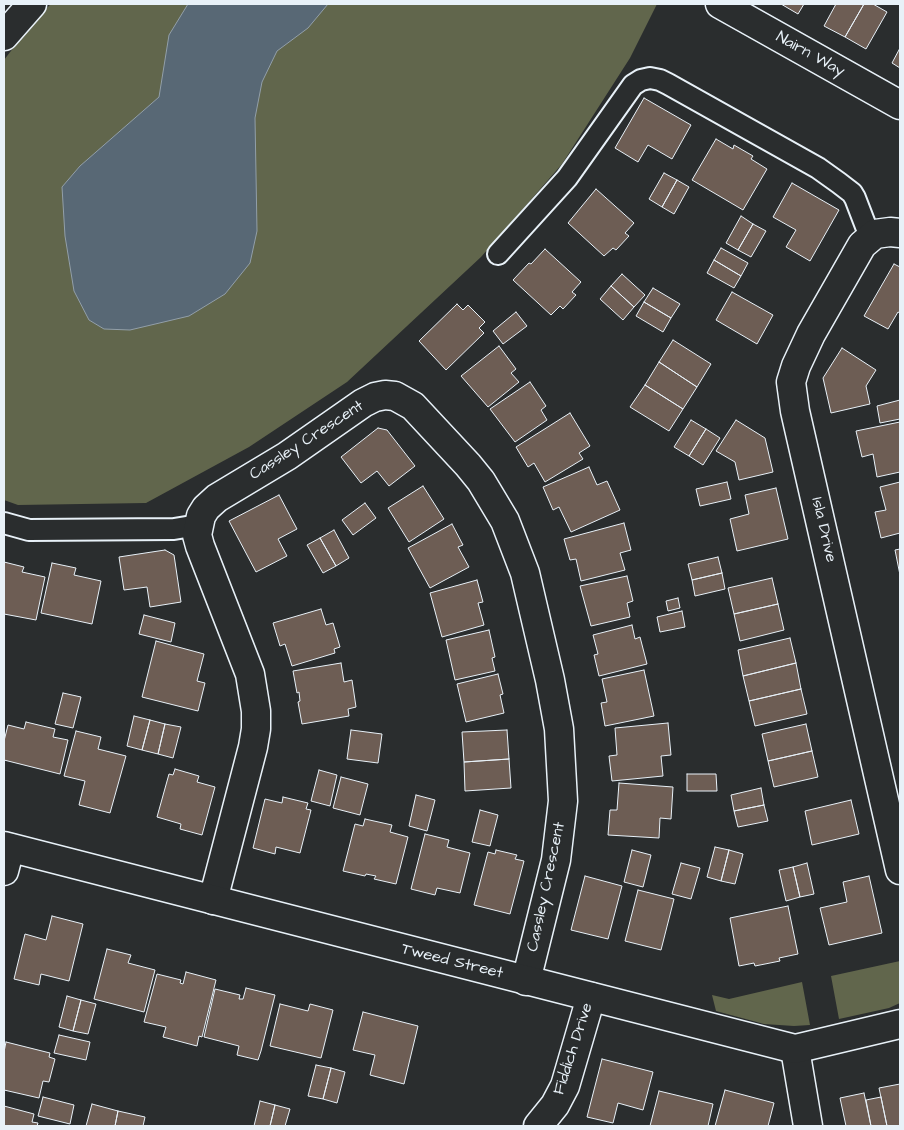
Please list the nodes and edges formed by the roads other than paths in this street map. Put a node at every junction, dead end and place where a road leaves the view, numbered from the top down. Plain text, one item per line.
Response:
1 (32, 4) edge
2 (720, 4) edge
3 (4, 36) edge
4 (900, 105) edge
5 (900, 233) edge
6 (870, 237) junction
7 (498, 254) dead end
8 (4, 523) edge
9 (198, 525) junction
10 (6, 855) edge
11 (900, 870) edge
12 (213, 900) junction
13 (526, 981) junction
14 (591, 996) junction
15 (900, 1024) edge
16 (794, 1049) junction
17 (538, 1126) edge
18 (808, 1126) edge

1 - 3 street
2 - 4 street, Nairn Way
5 - 6 street
6 - 7 lane
6 - 11 street, Isla Drive
8 - 9 lane
9 - 12 street
9 - 13 street, Cassley Crescent
10 - 12 street, Tweed Street
12 - 13 street, Tweed Street
13 - 14 street, Tweed Street
14 - 16 street, Tweed Street
14 - 17 street, Fiddich Drive
15 - 16 street, Tweed Street
16 - 18 street

